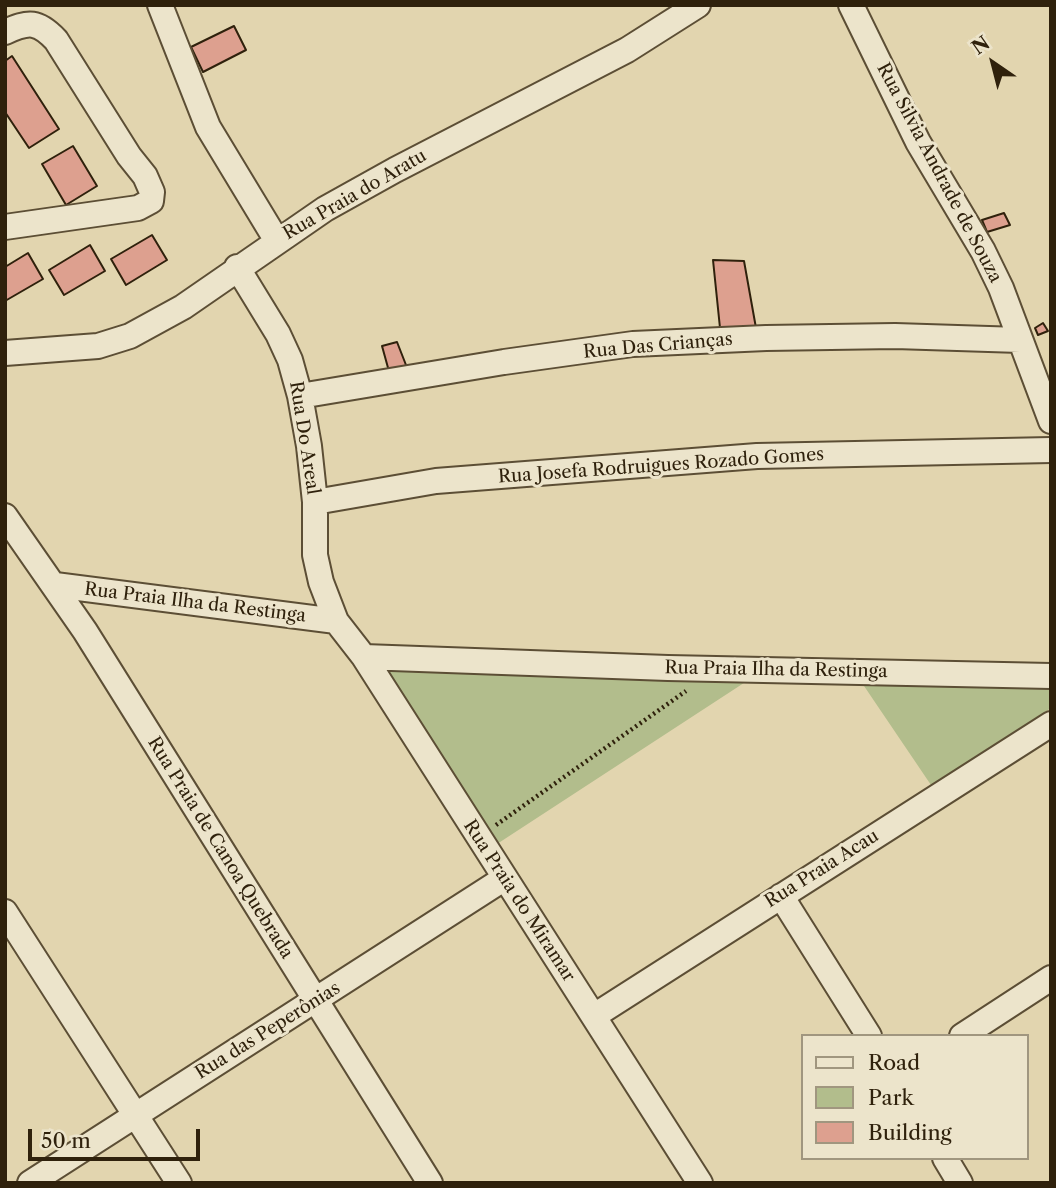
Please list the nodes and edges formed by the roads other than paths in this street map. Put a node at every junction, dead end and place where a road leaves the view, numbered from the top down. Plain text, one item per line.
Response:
1 (160, 5) edge
2 (698, 5) edge
3 (851, 5) edge
4 (5, 32) edge
5 (5, 227) edge
6 (276, 241) junction
7 (237, 267) junction
8 (1020, 340) junction
9 (5, 353) edge
10 (300, 396) junction
11 (1051, 421) edge
12 (1051, 450) edge
13 (314, 502) junction
14 (5, 516) edge
15 (55, 585) junction
16 (336, 621) junction
17 (364, 657) junction
18 (1051, 676) edge
19 (1051, 724) edge
20 (505, 878) junction
21 (781, 896) junction
22 (5, 912) edge
23 (1051, 978) edge
24 (315, 1001) junction
25 (593, 1016) junction
26 (868, 1034) edge
27 (965, 1034) edge
28 (136, 1114) junction
29 (946, 1160) edge
30 (30, 1183) edge
31 (179, 1183) edge
32 (430, 1183) edge
33 (700, 1183) edge
34 (960, 1183) edge

1 - 6 street
2 - 6 street, Rua Praia do Aratu
3 - 8 street, Rua Silvia Andrade de Souza
4 - 5 street
6 - 7 street, Rua Praia do Aratu
7 - 9 street, Rua Praia do Aratu
7 - 10 street, Rua Do Areal
8 - 10 street, Rua Das Crianças
8 - 11 street, Rua Silvia Andrade de Souza
10 - 13 street, Rua Do Areal
12 - 13 street, Rua Josefa Rodruigues Rozado Gomes
13 - 16 street, Rua Do Areal
14 - 15 street, Rua Praia de Canoa Quebrada
15 - 16 street, Rua Praia Ilha da Restinga
15 - 24 street, Rua Praia de Canoa Quebrada
16 - 17 street, Rua Praia do Miramar
17 - 18 street, Rua Praia Ilha da Restinga
17 - 20 street, Rua Praia do Miramar
19 - 21 street, Rua Praia Acau
20 - 24 street, Rua das Peperônias
20 - 25 street, Rua Praia do Miramar
21 - 25 street, Rua Praia Acau
21 - 26 street
22 - 28 street
23 - 27 street
24 - 28 street, Rua das Peperônias
24 - 32 street, Rua Praia de Canoa Quebrada
25 - 33 street, Rua Praia do Miramar
28 - 30 street, Rua das Peperônias
28 - 31 street
29 - 34 street

